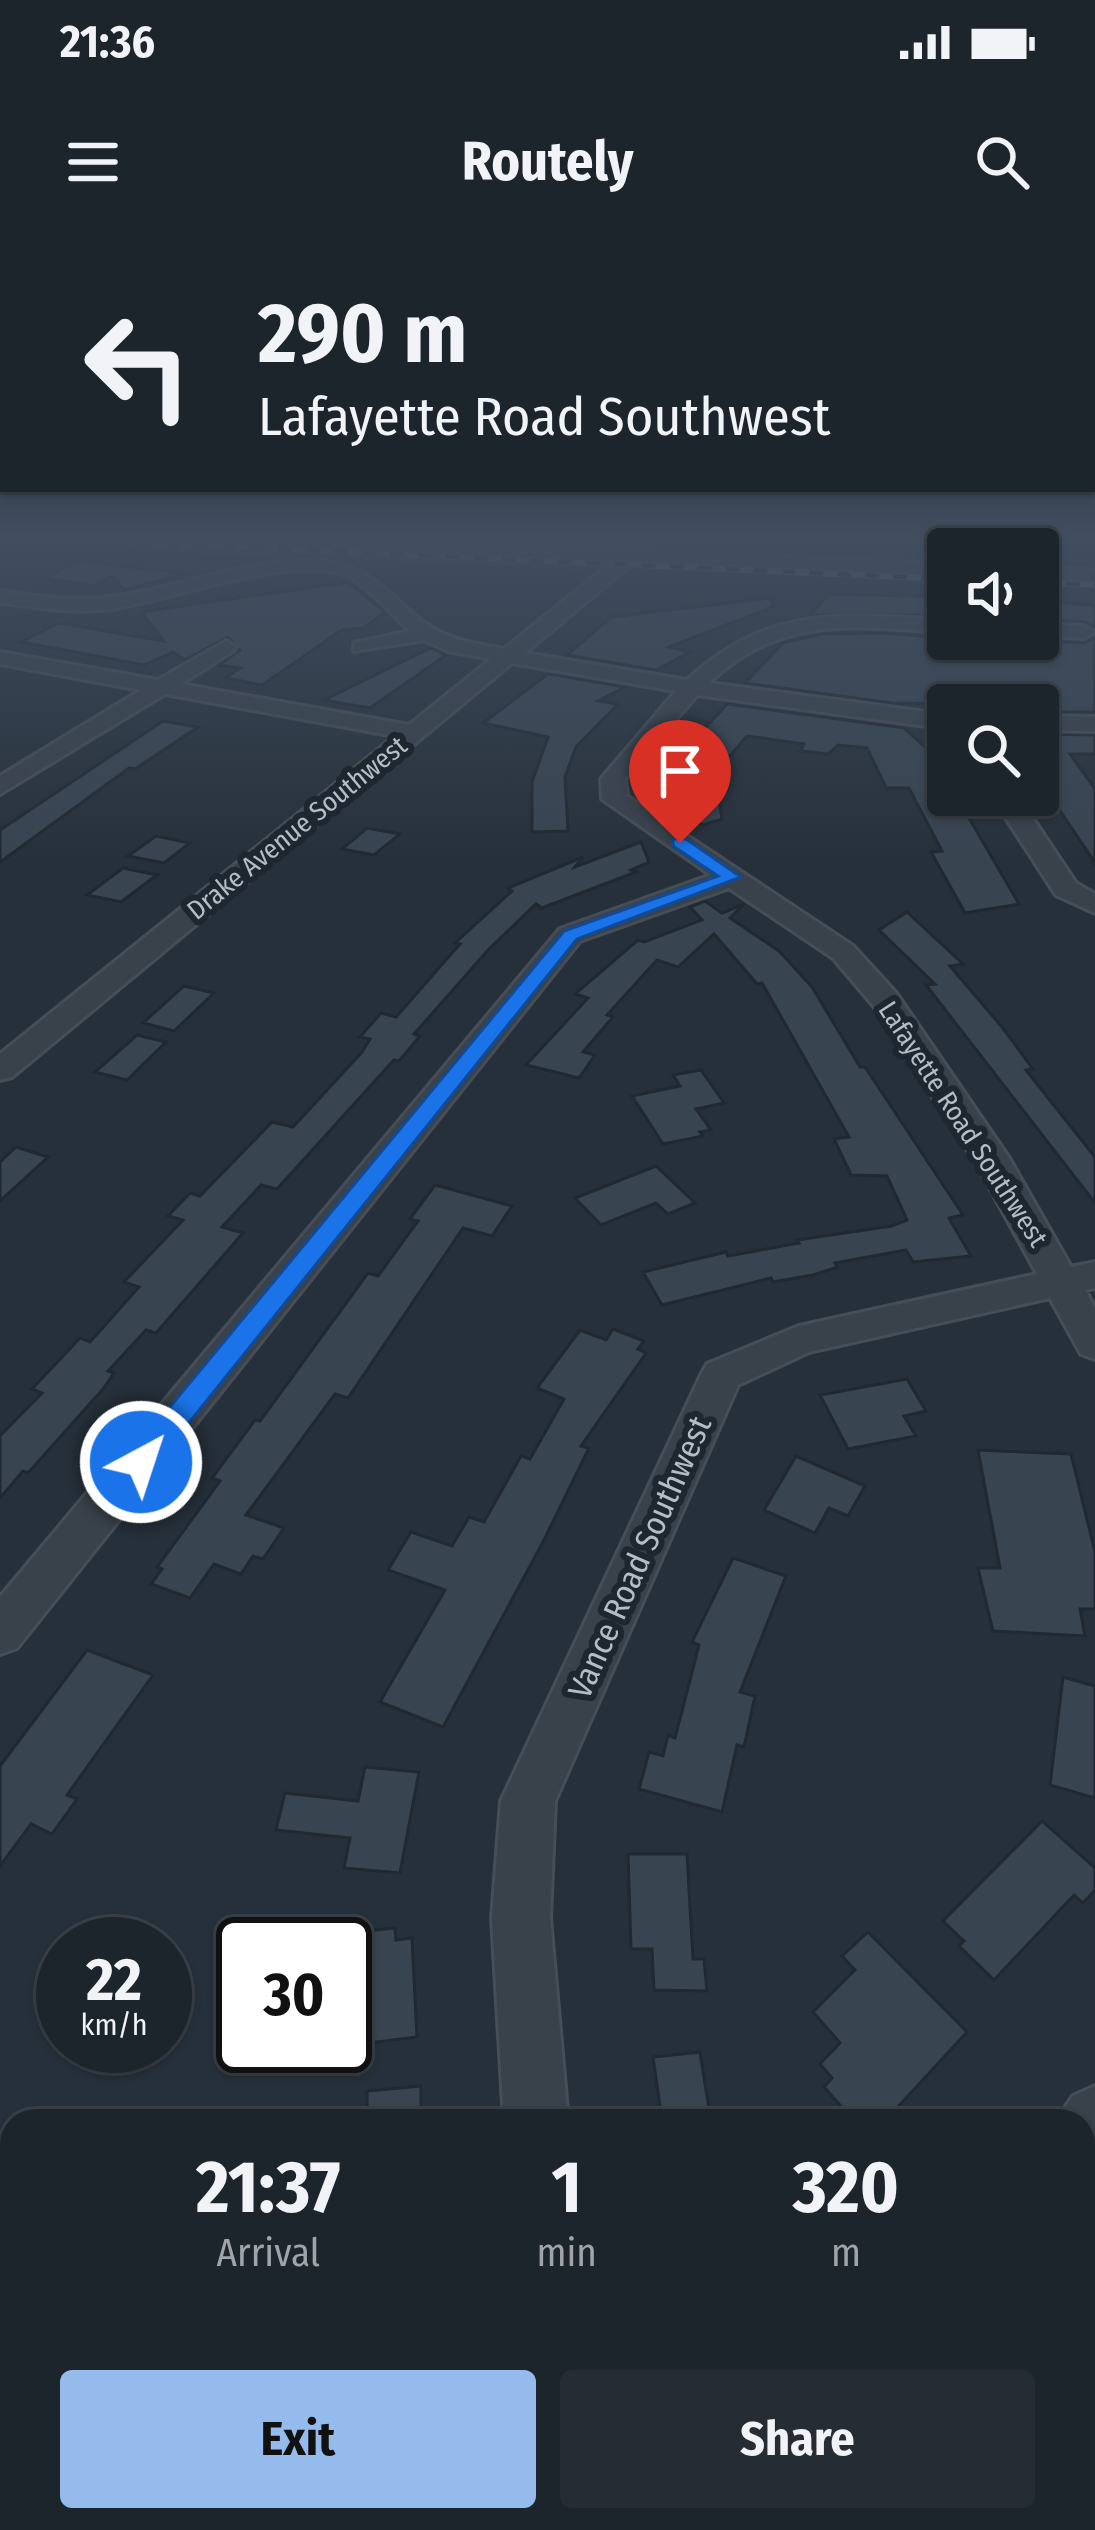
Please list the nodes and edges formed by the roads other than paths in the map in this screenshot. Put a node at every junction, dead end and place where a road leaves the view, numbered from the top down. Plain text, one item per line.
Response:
1 (226, 647) dead end
2 (460, 647) edge
3 (519, 647) edge
4 (741, 647) edge
5 (508, 656) junction
6 (0, 658) edge
7 (160, 688) junction
8 (694, 689) junction
9 (927, 719) edge
10 (1059, 723) edge
11 (1095, 724) edge
12 (414, 733) junction
13 (0, 788) edge
14 (1018, 816) edge
15 (732, 877) junction
16 (1095, 905) edge
17 (0, 1070) edge
18 (1079, 1279) edge
19 (1095, 1344) edge
20 (0, 1633) edge
21 (535, 2109) edge

1 - 7 street
2 - 5 street
3 - 5 street, Drake Avenue Southwest
4 - 8 street, Lafayette Road Southwest
5 - 8 street
5 - 12 street, Drake Avenue Southwest
6 - 7 street
7 - 12 street
7 - 13 street
8 - 9 street
8 - 15 street, Lafayette Road Southwest
10 - 11 street
12 - 17 street, Drake Avenue Southwest
14 - 16 street
15 - 18 street, Lafayette Road Southwest
15 - 20 street
18 - 19 street, Lafayette Road Southwest
18 - 21 street, Vance Road Southwest

